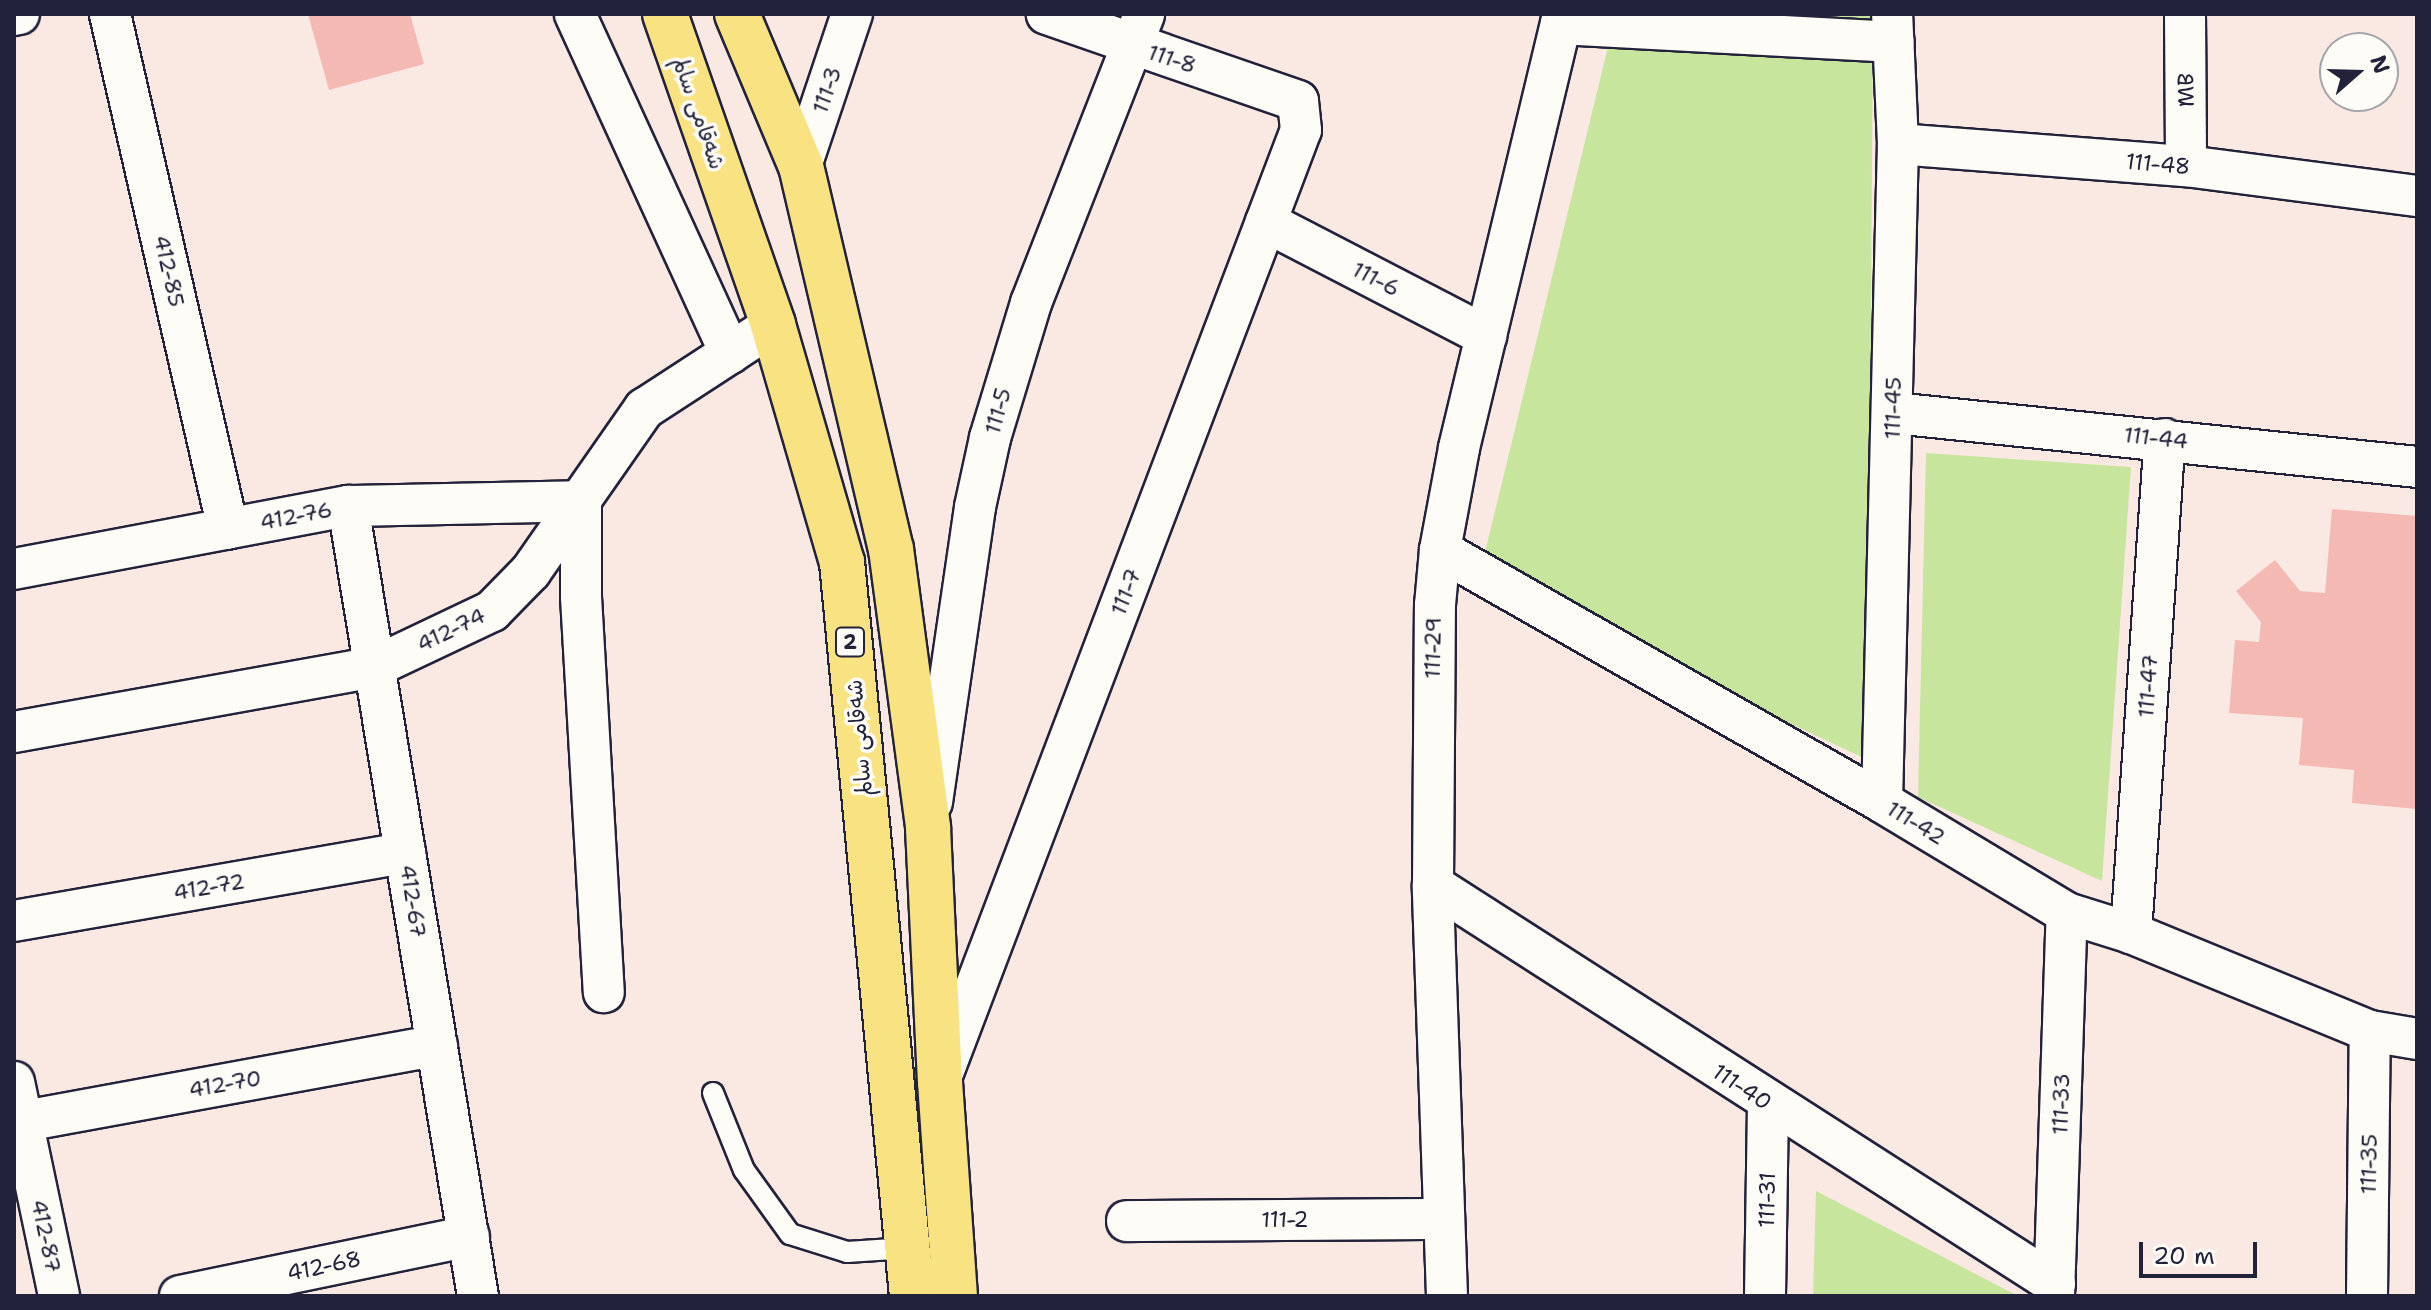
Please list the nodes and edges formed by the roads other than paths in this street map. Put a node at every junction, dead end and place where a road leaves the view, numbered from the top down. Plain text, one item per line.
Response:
1 (110, 14) edge
2 (575, 14) edge
3 (665, 14) edge
4 (737, 14) edge
5 (852, 14) edge
6 (1047, 14) edge
7 (2185, 14) edge
8 (1562, 19) edge
9 (1893, 28) edge
10 (1138, 30) edge
11 (1298, 101) joint
12 (1898, 144) junction
13 (801, 166) junction
14 (2186, 166) junction
15 (2417, 196) edge
16 (1266, 222) junction
17 (773, 325) junction
18 (1486, 336) junction
19 (730, 353) junction
20 (1894, 413) junction
21 (2165, 439) junction
22 (2417, 467) edge
23 (581, 501) junction
24 (348, 506) junction
25 (228, 529) junction
26 (1440, 550) junction
27 (14, 569) edge
28 (374, 667) junction
29 (14, 732) edge
30 (1882, 802) junction
31 (928, 828) junction
32 (405, 853) junction
33 (1433, 885) junction
34 (2067, 913) junction
35 (14, 921) edge
36 (2131, 933) junction
37 (604, 992) dead end
38 (2370, 1031) junction
39 (2417, 1039) edge
40 (437, 1045) junction
41 (14, 1082) edge
42 (940, 1082) junction
43 (713, 1093) dead end
44 (1768, 1104) junction
45 (18, 1122) edge
46 (1444, 1219) junction
47 (1127, 1221) dead end
48 (469, 1236) junction
49 (908, 1248) junction
50 (2054, 1290) edge
51 (905, 1295) edge
52 (59, 1296) edge
53 (180, 1296) edge
54 (478, 1296) edge
55 (955, 1296) edge
56 (1447, 1296) edge
57 (1765, 1296) edge
58 (2367, 1296) edge

1 - 25 street, 412-85
2 - 19 street
3 - 17 main road, شەقامی سالم / 2
4 - 13 main road
5 - 13 street, 111-3
6 - 10 street, 111-8
7 - 14 street, MB
8 - 9 street
8 - 18 street, 111-29
9 - 12 street, 111-45
10 - 11 street, 111-8
10 - 31 street, 111-5
11 - 16 street, 111-7
12 - 14 street, 111-48
12 - 20 street, 111-45
13 - 31 main road
14 - 15 street, 111-48
16 - 18 street, 111-6
16 - 42 street, 111-7
17 - 19 street, 412-74
17 - 49 main road, شەقامی سالم / 2
18 - 26 street, 111-29
19 - 23 street, 412-74
20 - 21 street, 111-44
20 - 30 street, 111-45
21 - 22 street, 111-44
21 - 36 street, 111-47
23 - 24 street, 412-76
23 - 28 street, 412-74
23 - 37 street
24 - 25 street, 412-76
24 - 28 street, 412-67
25 - 27 street, 412-76
26 - 30 street, 111-42
26 - 33 street, 111-29
28 - 29 street, 412-74
28 - 32 street, 412-67
30 - 34 street, 111-42
31 - 42 main road
32 - 35 street, 412-72
32 - 40 street, 412-67
33 - 44 street, 111-40
33 - 46 street, 111-29
34 - 36 street, 111-42
34 - 50 street, 111-33
36 - 38 street, 111-42
38 - 39 street, 111-42
38 - 58 street, 111-35
40 - 45 street, 412-70
40 - 48 street, 412-67
41 - 45 street, 412-87
42 - 55 main road
43 - 49 lane
44 - 50 street, 111-40
44 - 57 street, 111-31
45 - 52 street, 412-87
46 - 47 street, 111-2
46 - 56 street, 111-29
48 - 53 street, 412-68
48 - 54 street, 412-67
49 - 51 main road, شەقامی سالم / 2

